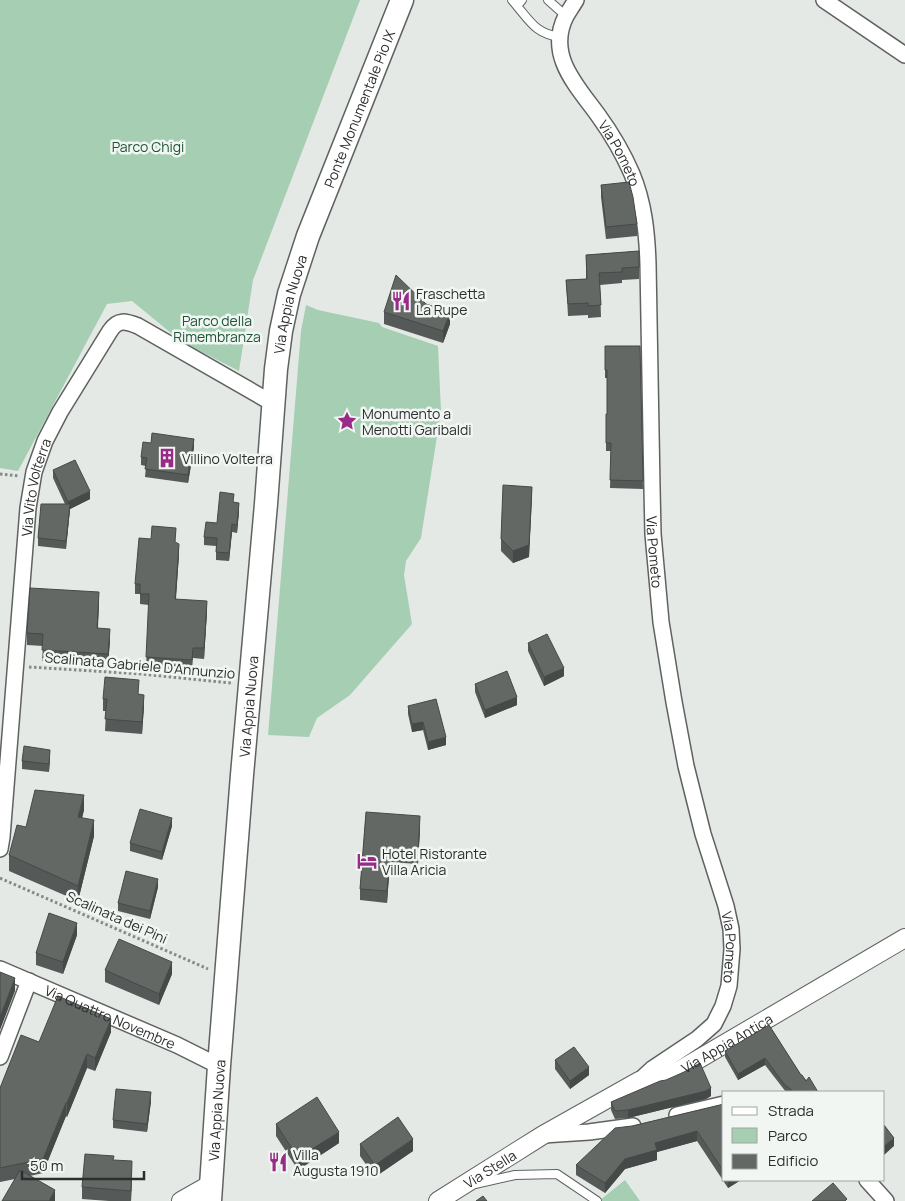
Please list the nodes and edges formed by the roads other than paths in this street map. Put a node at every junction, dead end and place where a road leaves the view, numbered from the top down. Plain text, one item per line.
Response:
1 (402, 0) edge
2 (548, 0) edge
3 (576, 0) edge
4 (824, 0) edge
5 (517, 2) edge
6 (566, 16) junction
7 (560, 37) junction
8 (905, 54) edge
9 (315, 217) joint
10 (274, 404) junction
11 (0, 849) edge
12 (905, 938) edge
13 (0, 969) edge
14 (29, 980) junction
15 (0, 1057) edge
16 (219, 1066) junction
17 (640, 1081) junction
18 (722, 1104) edge
19 (543, 1135) junction
20 (869, 1181) edge
21 (459, 1188) junction
22 (211, 1192) edge
23 (181, 1201) edge
24 (438, 1201) edge
25 (597, 1201) edge
26 (886, 1201) edge

1 - 9 main road, Ponte Monumentale Pio IX
2 - 6 lane
3 - 6 street, Via Pometo
4 - 8 street
5 - 7 lane
6 - 7 street, Via Pometo
7 - 17 street, Via Pometo
9 - 10 main road, Via Appia Nuova
10 - 11 street, Via Vito Volterra
10 - 16 main road, Via Appia Nuova
12 - 17 street, Via Appia Antica
13 - 14 street, Via Quattro Novembre
14 - 15 street
14 - 16 street, Via Quattro Novembre
16 - 22 main road, Via Appia Nuova
17 - 19 street, Via Appia Antica
18 - 19 street
19 - 21 street, Via Stella
20 - 26 street
21 - 24 street, Via Stella
21 - 25 lane
22 - 23 street

